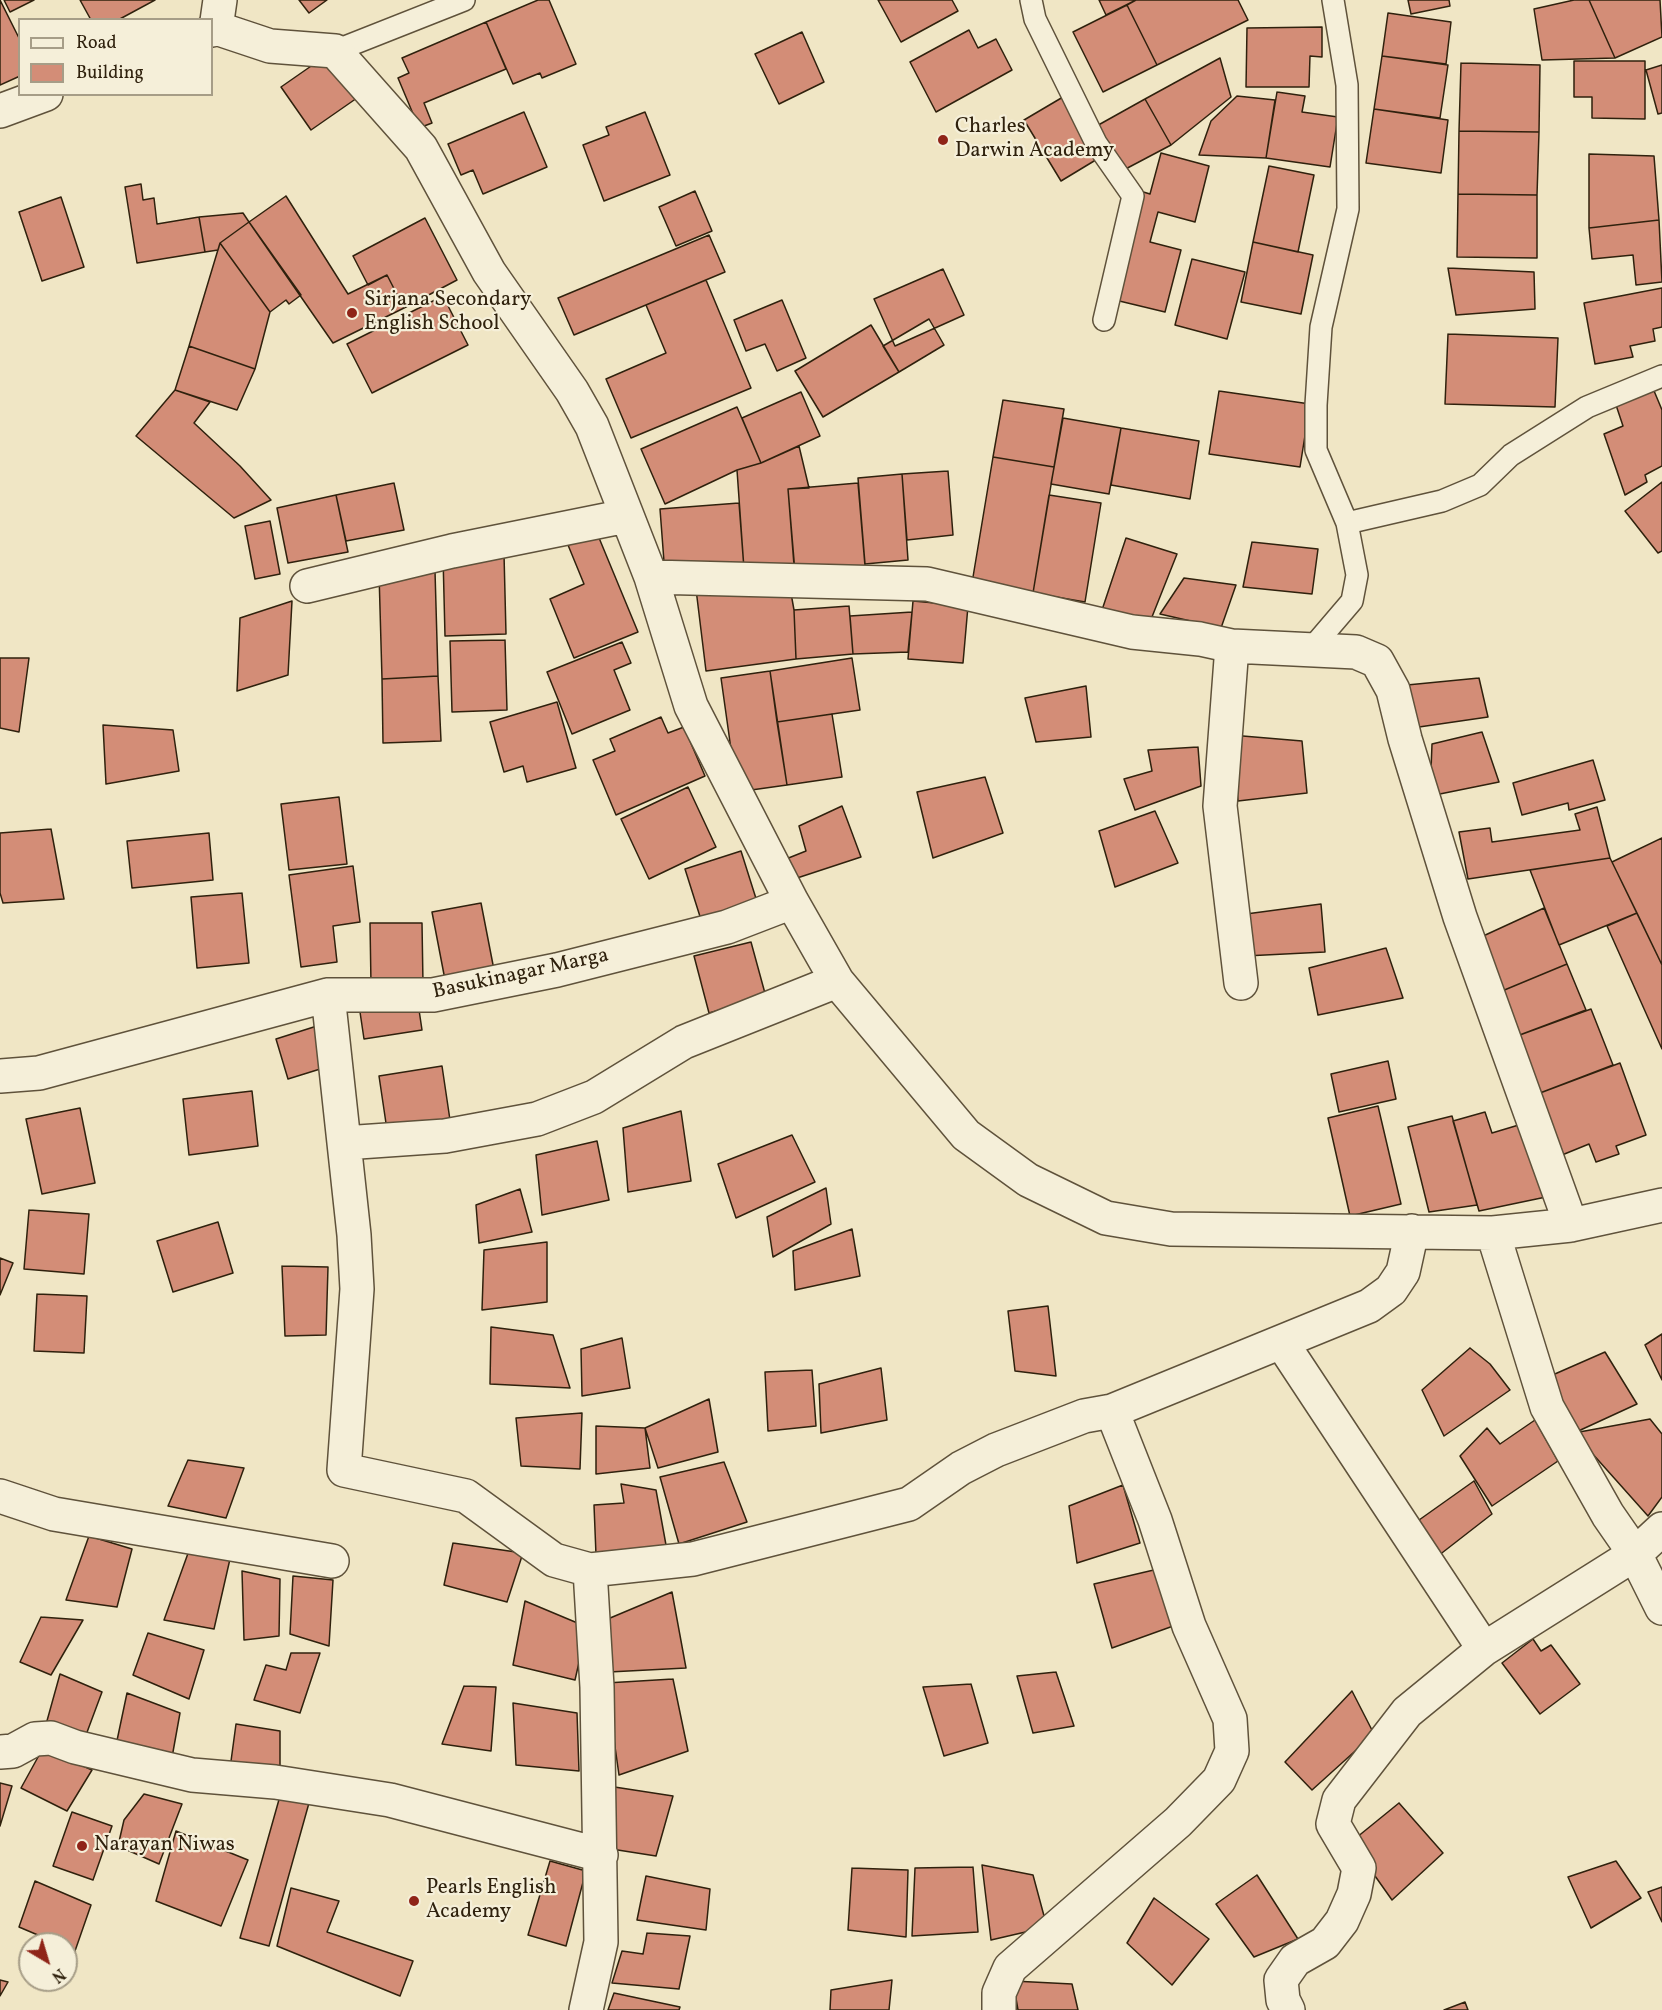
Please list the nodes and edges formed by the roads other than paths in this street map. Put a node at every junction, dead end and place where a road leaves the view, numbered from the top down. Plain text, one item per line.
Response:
1 (464, 0) edge
2 (1031, 0) edge
3 (1333, 0) edge
4 (216, 19) edge
5 (335, 51) junction
6 (41, 96) edge
7 (0, 111) edge
8 (1104, 320) dead end
9 (1662, 376) edge
10 (626, 516) junction
11 (1347, 524) junction
12 (651, 577) junction
13 (307, 586) dead end
14 (1232, 646) junction
15 (1311, 649) junction
16 (792, 902) junction
17 (837, 981) junction
18 (1241, 983) dead end
19 (328, 995) junction
20 (0, 1076) edge
21 (344, 1143) junction
22 (1662, 1205) edge
23 (1571, 1225) junction
24 (1412, 1231) junction
25 (1493, 1233) junction
26 (1282, 1342) junction
27 (1112, 1411) junction
28 (0, 1496) edge
29 (1662, 1529) edge
30 (1635, 1554) junction
31 (332, 1561) dead end
32 (590, 1570) junction
33 (1662, 1608) edge
34 (1484, 1649) junction
35 (0, 1752) edge
36 (601, 1855) junction
37 (586, 2010) edge
38 (999, 2010) edge
39 (1288, 2010) edge

1 - 5 lane
2 - 8 lane
3 - 11 lane
4 - 5 street
5 - 10 street
6 - 7 street
9 - 11 lane
10 - 12 street
10 - 13 street
11 - 15 lane
12 - 14 street
12 - 16 street
14 - 15 street
14 - 18 street
15 - 23 street
16 - 17 street
16 - 19 street, Basukinagar Marga
17 - 21 street
17 - 24 street
19 - 20 street, Basukinagar Marga
19 - 21 street
21 - 32 street
22 - 23 street
23 - 25 street
24 - 25 street
24 - 26 street
25 - 30 street
26 - 27 street
26 - 34 street
27 - 32 street
27 - 38 street
28 - 31 street
29 - 30 street
30 - 33 street
30 - 34 street
32 - 36 street
34 - 39 street
35 - 36 street
36 - 37 street

